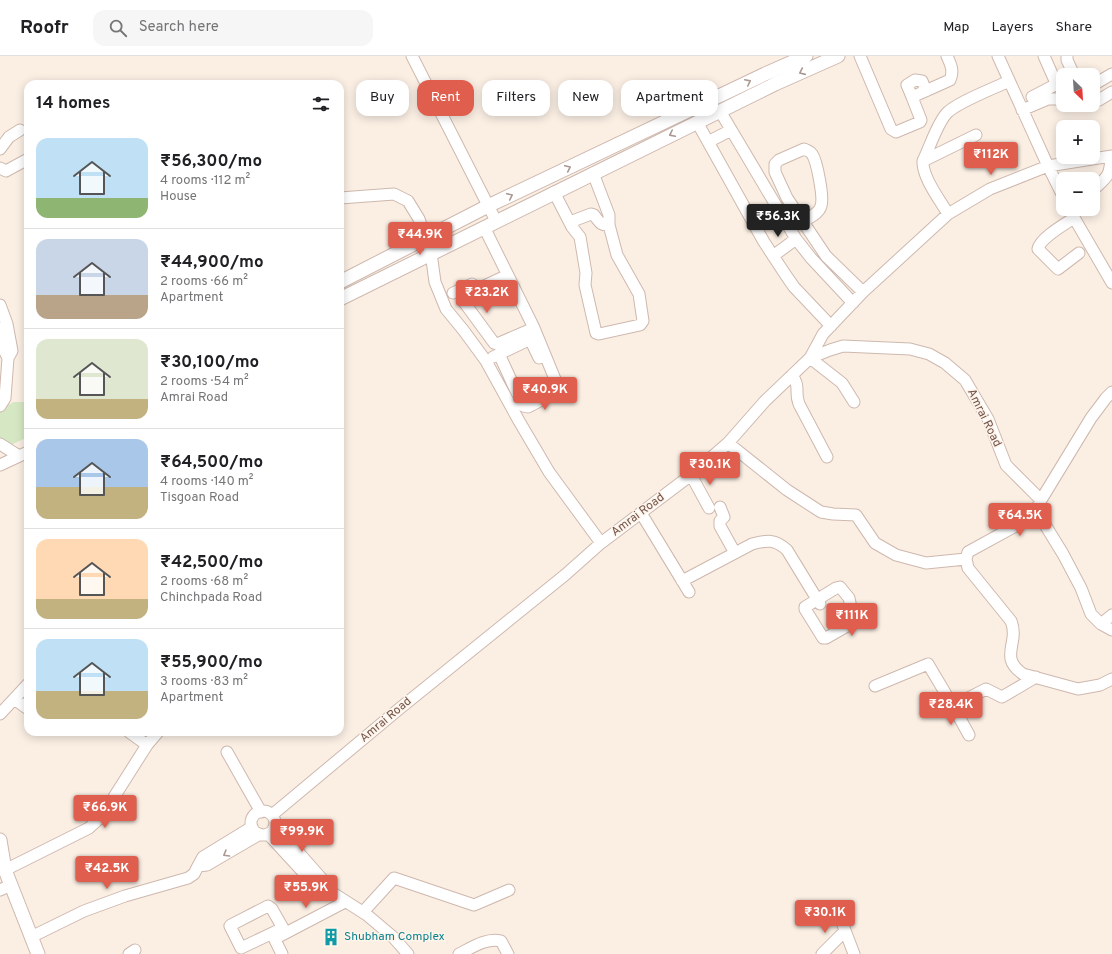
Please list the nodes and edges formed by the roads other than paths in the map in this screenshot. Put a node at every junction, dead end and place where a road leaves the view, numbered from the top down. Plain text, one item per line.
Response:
1 (412, 56) edge
2 (806, 56) edge
3 (838, 56) edge
4 (860, 56) edge
5 (947, 56) edge
6 (998, 56) edge
7 (1044, 56) edge
8 (1067, 56) edge
9 (1071, 68) edge
10 (1112, 74) edge
11 (1009, 81) junction
12 (1100, 81) edge
13 (1112, 92) edge
14 (1032, 97) dead end
15 (1056, 99) edge
16 (1100, 99) edge
17 (1022, 110) junction
18 (720, 111) junction
19 (696, 122) junction
20 (20, 130) dead end
21 (731, 130) junction
22 (976, 135) dead end
23 (708, 142) junction
24 (0, 150) edge
25 (1112, 157) edge
26 (24, 161) edge
27 (923, 161) junction
28 (1048, 166) junction
29 (0, 168) edge
30 (593, 173) junction
31 (1056, 182) edge
32 (1100, 183) edge
33 (554, 192) junction
34 (344, 198) edge
35 (488, 206) junction
36 (948, 214) junction
37 (1070, 216) edge
38 (1073, 216) edge
39 (496, 221) junction
40 (570, 222) junction
41 (802, 222) junction
42 (609, 225) junction
43 (484, 227) junction
44 (425, 239) junction
45 (796, 239) junction
46 (431, 253) junction
47 (1079, 253) dead end
48 (773, 256) junction
49 (368, 267) junction
50 (1108, 268) edge
51 (506, 272) junction
52 (344, 280) edge
53 (374, 281) junction
54 (1112, 283) edge
55 (863, 292) junction
56 (453, 293) dead end
57 (344, 296) edge
58 (854, 303) junction
59 (0, 305) edge
60 (831, 326) junction
61 (0, 328) edge
62 (534, 334) junction
63 (499, 354) junction
64 (8, 358) junction
65 (810, 358) junction
66 (486, 361) junction
67 (792, 375) junction
68 (1112, 392) edge
69 (854, 402) dead end
70 (0, 406) edge
71 (728, 443) junction
72 (0, 444) edge
73 (24, 454) edge
74 (827, 457) dead end
75 (0, 465) edge
76 (691, 475) junction
77 (1041, 500) junction
78 (1036, 510) junction
79 (641, 513) junction
80 (601, 543) junction
81 (735, 554) junction
82 (966, 559) junction
83 (682, 582) junction
84 (689, 592) dead end
85 (818, 601) junction
86 (1112, 615) edge
87 (1101, 624) junction
88 (1112, 630) edge
89 (1036, 677) junction
90 (1112, 679) edge
91 (875, 686) dead end
92 (24, 688) edge
93 (14, 699) junction
94 (24, 706) edge
95 (953, 706) junction
96 (0, 714) edge
97 (969, 735) dead end
98 (135, 736) edge
99 (155, 736) edge
100 (147, 745) junction
101 (227, 752) dead end
102 (261, 812) junction
103 (265, 827) junction
104 (0, 840) edge
105 (5, 870) junction
106 (6, 887) edge
107 (509, 890) dead end
108 (344, 902) junction
109 (363, 912) junction
110 (838, 912) dead end
111 (284, 930) junction
112 (845, 930) junction
113 (31, 937) junction
114 (274, 938) junction
115 (38, 954) edge
116 (245, 954) edge
117 (282, 954) edge
118 (408, 954) edge
119 (459, 954) edge
120 (508, 954) edge
121 (822, 954) edge
122 (854, 954) edge

1 - 35 street
35 -> 2 street
3 -> 18 street
4 - 5 street
6 - 11 street
7 - 14 street
8 - 9 street
10 - 12 street
11 - 17 street
11 - 27 street
13 - 16 street
15 - 17 street
17 - 28 street
18 - 19 street
18 - 21 street
19 - 23 street
19 -> 30 street
20 - 24 street
21 - 23 street
21 - 45 street
22 - 27 street
23 - 48 street
25 - 28 street
25 - 32 street
26 - 29 street
27 - 36 street
28 - 31 street
28 - 36 street
30 - 33 street
30 - 42 street
33 - 39 street
33 - 40 street
34 - 44 street
35 - 39 street
35 - 44 street
36 - 55 street
37 - 47 street
38 - 50 street
39 - 43 street
40 - 42 street
40 - 42 street
41 - 41 street
41 - 55 street
43 - 46 street
43 - 51 street
44 - 46 street
44 - 49 street
45 - 48 street
45 - 58 street
46 - 53 street
46 - 66 street
48 - 60 street
49 - 52 street
49 - 53 street
50 - 54 street
51 - 56 street
51 - 62 street
51 - 62 street
53 - 57 street
55 - 58 street
58 - 60 street
59 - 64 street
60 - 65 street
61 - 64 street
62 - 63 street
62 - 63 street
63 - 66 street
64 - 70 street
65 - 67 street, Amrai Road
65 - 69 street
65 - 77 street, Amrai Road
66 - 80 street
67 - 71 street, Amrai Road
67 - 74 street
68 - 77 street
71 - 76 street, Amrai Road
71 - 82 street
72 - 73 street
73 - 75 street
76 - 79 street, Amrai Road
76 - 81 street
77 - 78 street
78 - 82 street
78 - 87 street
79 - 80 street, Amrai Road
79 - 83 street
80 - 103 street, Amrai Road
81 - 83 street
81 - 85 street
82 - 89 street
83 - 84 street
85 - 85 street
86 - 87 street
87 - 88 street
89 - 90 street
89 - 95 street
91 - 95 street
92 - 93 street
93 - 94 street
93 - 96 street
95 - 97 street
98 - 100 street
99 - 100 street
100 - 105 street
101 - 102 street
102 - 103 street
102 - 103 street
103 - 108 street
103 - 113 street, Amrai Road
104 - 105 street
105 - 106 street
106 - 113 street
107 - 109 street
108 - 109 street
108 - 111 street
109 - 118 street
110 - 112 street
111 - 111 street
111 - 114 street
112 - 121 street
112 - 122 street
113 - 115 street
114 - 116 street
114 - 117 street
119 - 120 street

